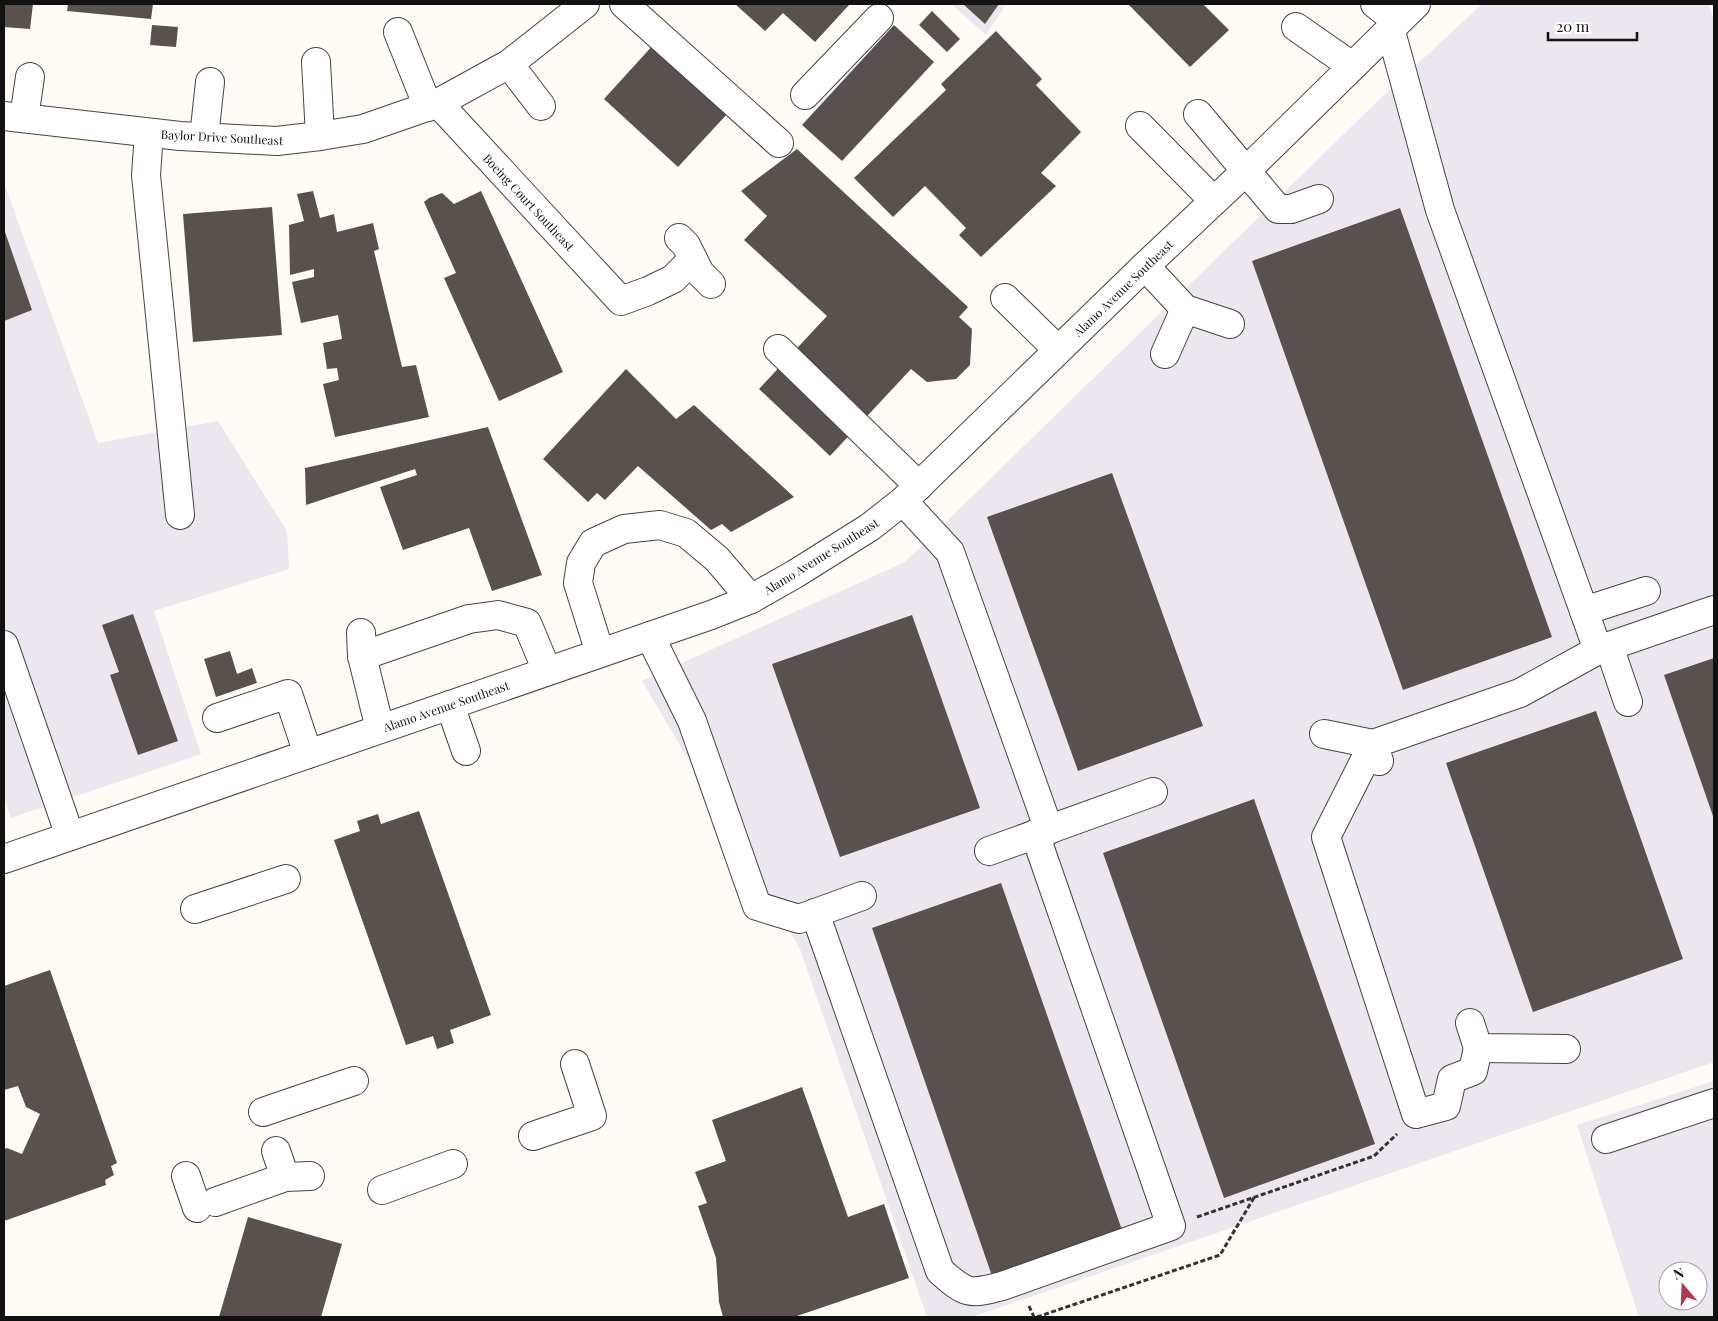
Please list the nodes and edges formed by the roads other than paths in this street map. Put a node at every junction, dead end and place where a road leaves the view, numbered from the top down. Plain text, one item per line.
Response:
1 (585, 4) edge
2 (624, 4) edge
3 (1375, 4) edge
4 (879, 18) dead end
5 (1401, 18) edge
6 (1296, 27) dead end
7 (398, 32) dead end
8 (316, 62) dead end
9 (509, 64) junction
10 (1352, 66) junction
11 (30, 76) dead end
12 (210, 82) dead end
13 (805, 95) dead end
14 (433, 105) junction
15 (541, 106) dead end
16 (1198, 114) dead end
17 (14, 117) edge
18 (1140, 126) dead end
19 (149, 133) junction
20 (320, 136) junction
21 (204, 137) junction
22 (779, 143) dead end
23 (1246, 171) junction
24 (1320, 199) dead end
25 (1214, 201) junction
26 (1145, 266) junction
27 (711, 284) dead end
28 (1005, 298) dead end
29 (1185, 309) junction
30 (1230, 324) dead end
31 (778, 349) dead end
32 (1058, 350) junction
33 (1165, 354) dead end
34 (911, 493) junction
35 (180, 515) dead end
36 (1646, 591) dead end
37 (751, 599) junction
38 (1714, 610) edge
39 (1584, 611) junction
40 (650, 636) junction
41 (4, 645) edge
42 (1603, 648) junction
43 (600, 653) junction
44 (547, 671) junction
45 (1628, 702) dead end
46 (450, 705) junction
47 (217, 718) dead end
48 (380, 729) junction
49 (1324, 734) dead end
50 (466, 751) dead end
51 (308, 754) junction
52 (1377, 755) junction
53 (1153, 792) dead end
54 (1042, 832) junction
55 (70, 836) junction
56 (989, 851) dead end
57 (4, 859) edge
58 (286, 879) dead end
59 (862, 896) dead end
60 (195, 909) dead end
61 (815, 913) junction
62 (1566, 1049) dead end
63 (575, 1064) dead end
64 (354, 1081) dead end
65 (1714, 1103) edge
66 (263, 1112) dead end
67 (533, 1136) dead end
68 (1606, 1139) dead end
69 (276, 1151) dead end
70 (452, 1164) dead end
71 (186, 1176) dead end
72 (382, 1190) dead end

1 - 9 street, Baylor Drive Southeast
2 - 22 street
3 - 5 street
4 - 13 street
5 - 10 street, Alamo Avenue Southeast
5 - 39 street
6 - 10 street
7 - 14 street
8 - 20 street
9 - 14 street, Baylor Drive Southeast
9 - 15 street
10 - 23 street, Alamo Avenue Southeast
11 - 17 street
12 - 21 street
14 - 20 street, Baylor Drive Southeast
14 - 27 street, Boeing Court Southeast
16 - 23 street
17 - 19 street, Baylor Drive Southeast
18 - 25 street
19 - 21 street, Baylor Drive Southeast
19 - 35 street
20 - 21 street, Baylor Drive Southeast
23 - 24 street
23 - 25 street, Alamo Avenue Southeast
25 - 26 street, Alamo Avenue Southeast
26 - 29 street
26 - 32 street, Alamo Avenue Southeast
28 - 32 street
29 - 30 street
29 - 33 street
31 - 34 street
32 - 34 street, Alamo Avenue Southeast
34 - 37 street, Alamo Avenue Southeast
34 - 54 street
36 - 39 street
37 - 40 street, Alamo Avenue Southeast
37 - 43 street
38 - 42 street
39 - 42 street
40 - 43 street, Alamo Avenue Southeast
40 - 61 street
41 - 55 street
42 - 45 street
42 - 52 street
43 - 44 street, Alamo Avenue Southeast
44 - 46 street, Alamo Avenue Southeast
44 - 48 street
46 - 48 street, Alamo Avenue Southeast
46 - 50 street
47 - 51 street
48 - 51 street, Alamo Avenue Southeast
49 - 52 street
51 - 55 street, Alamo Avenue Southeast
52 - 62 street
53 - 54 street
54 - 56 street
54 - 61 street
55 - 57 street, Alamo Avenue Southeast
58 - 60 street
59 - 61 street
63 - 67 street
64 - 66 street
65 - 68 street
69 - 71 street
70 - 72 street

